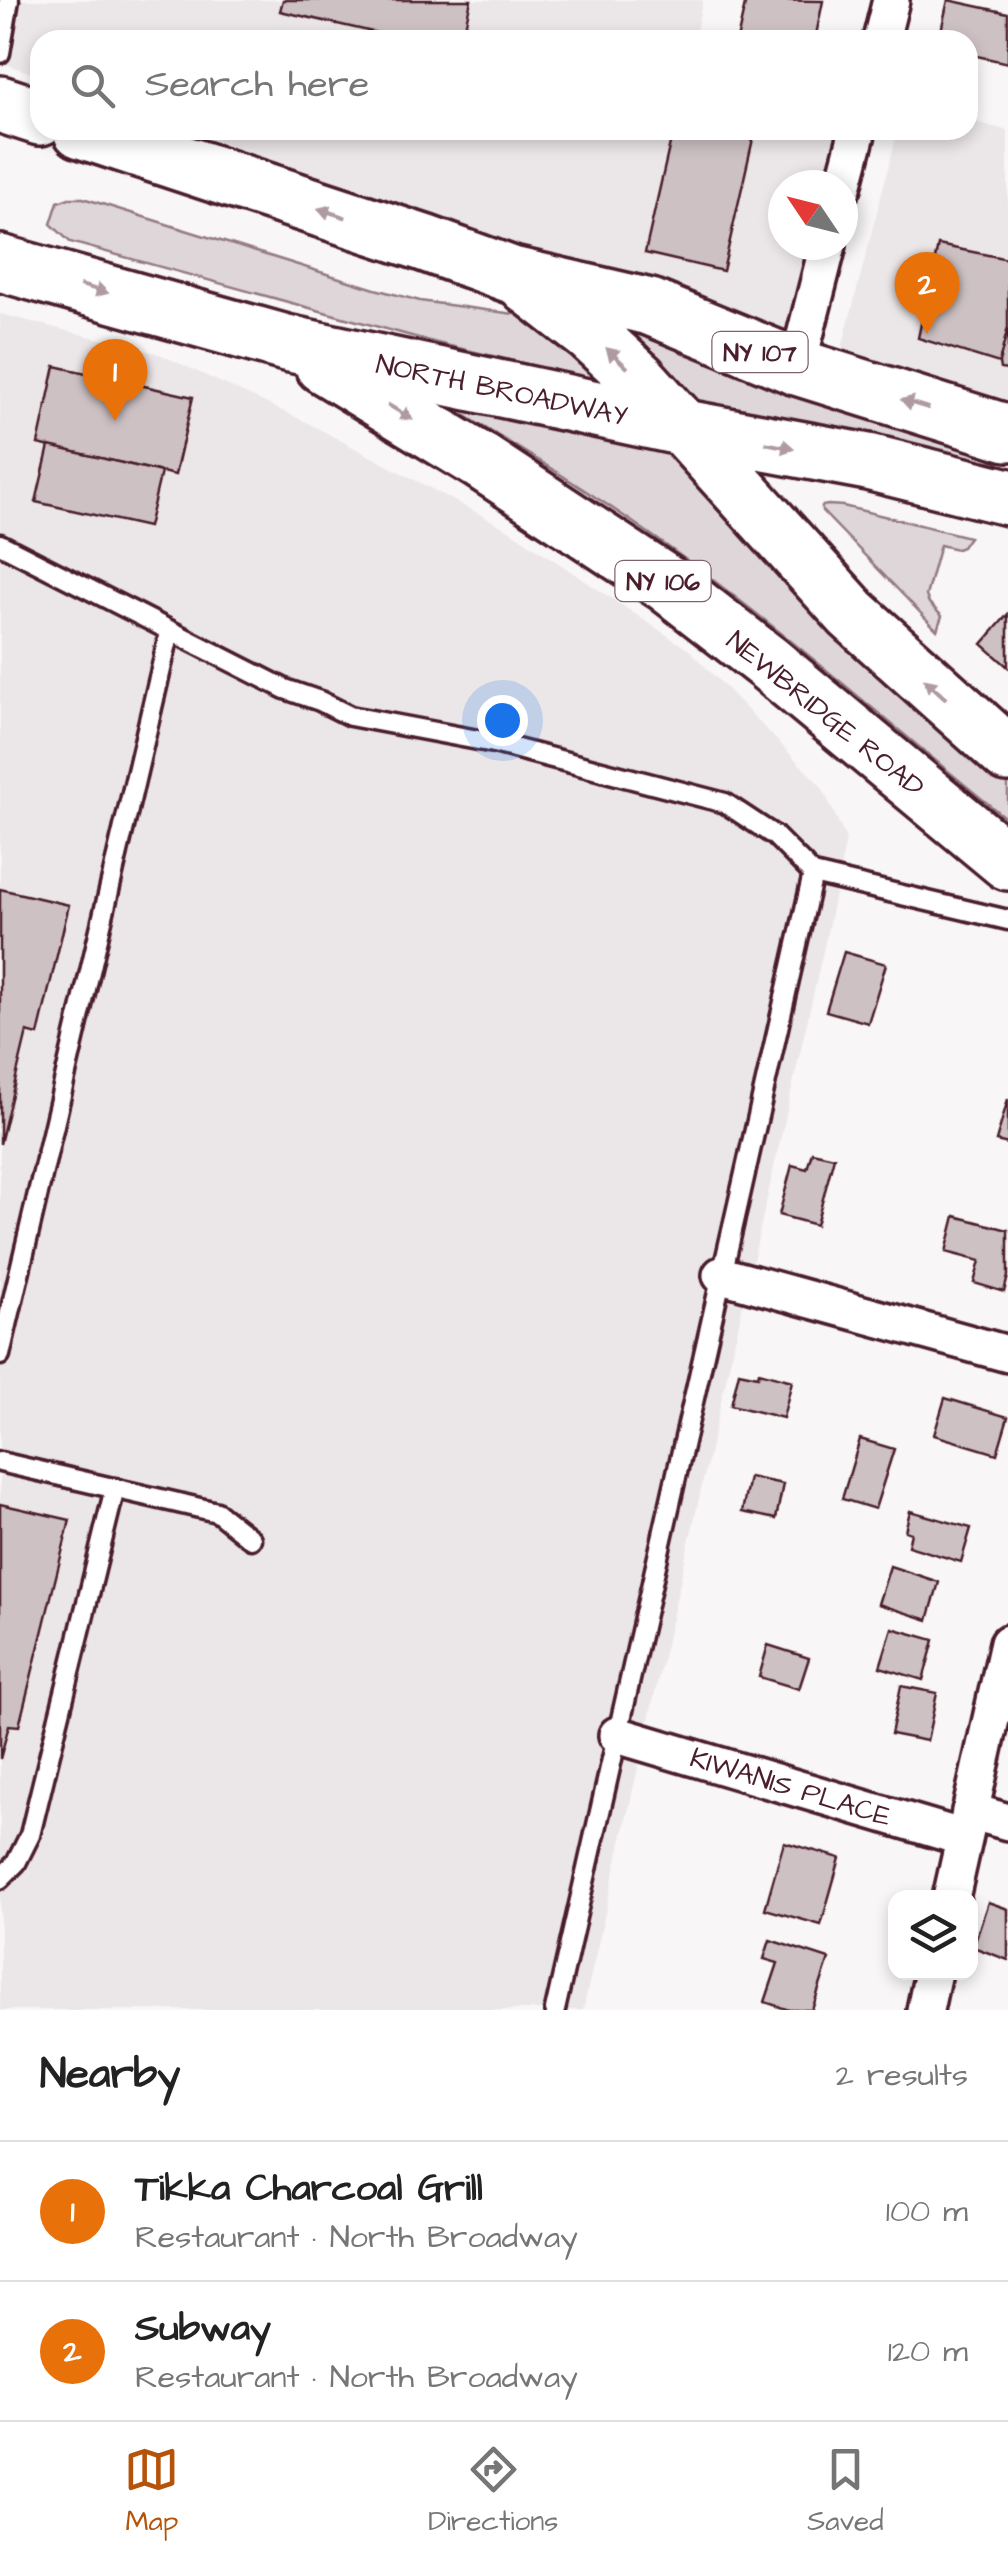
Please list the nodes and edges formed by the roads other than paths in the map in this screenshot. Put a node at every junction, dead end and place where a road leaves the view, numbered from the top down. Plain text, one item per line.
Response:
1 (891, 0) edge
2 (9, 1) edge
3 (884, 30) edge
4 (0, 52) edge
5 (0, 104) edge
6 (30, 114) edge
7 (110, 140) edge
8 (855, 140) edge
9 (847, 170) edge
10 (824, 260) edge
11 (0, 263) edge
12 (512, 274) junction
13 (286, 343) junction
14 (797, 367) junction
15 (684, 428) junction
16 (1008, 433) edge
17 (1008, 498) edge
18 (0, 544) edge
19 (170, 631) junction
20 (1008, 754) edge
21 (1008, 862) edge
22 (813, 874) junction
23 (1008, 920) edge
24 (721, 1276) junction
25 (1008, 1354) edge
26 (0, 1355) edge
27 (0, 1462) edge
28 (115, 1488) junction
29 (251, 1538) dead end
30 (1008, 1643) edge
31 (617, 1735) junction
32 (1008, 1822) edge
33 (967, 1825) junction
34 (0, 1879) edge
35 (952, 1890) edge
36 (932, 1980) edge
37 (554, 2010) edge
38 (925, 2010) edge

1 - 3 street
2 - 4 lane
5 - 6 main road
12 -> 7 main road
8 - 9 street
10 - 14 street
11 -> 13 main road, NORTH BROADWAY / NY 106
12 - 14 main road, NY 107
15 -> 12 main road
13 - 15 main road, NORTH BROADWAY
13 -> 21 main road, NEWBRIDGE ROAD / NY 106
16 -> 14 main road, NY 107
15 -> 17 main road, NORTH BROADWAY
20 -> 15 main road
18 - 19 lane
19 - 22 lane
19 - 26 lane
22 - 23 lane
22 - 24 lane
24 - 25 street
24 - 31 lane
27 - 28 lane
28 - 29 lane
28 - 34 lane
30 - 33 street
31 - 33 street, KIWANIS PLACE
31 - 37 lane
32 - 33 street, KIWANIS PLACE
33 - 35 street
36 - 38 street

